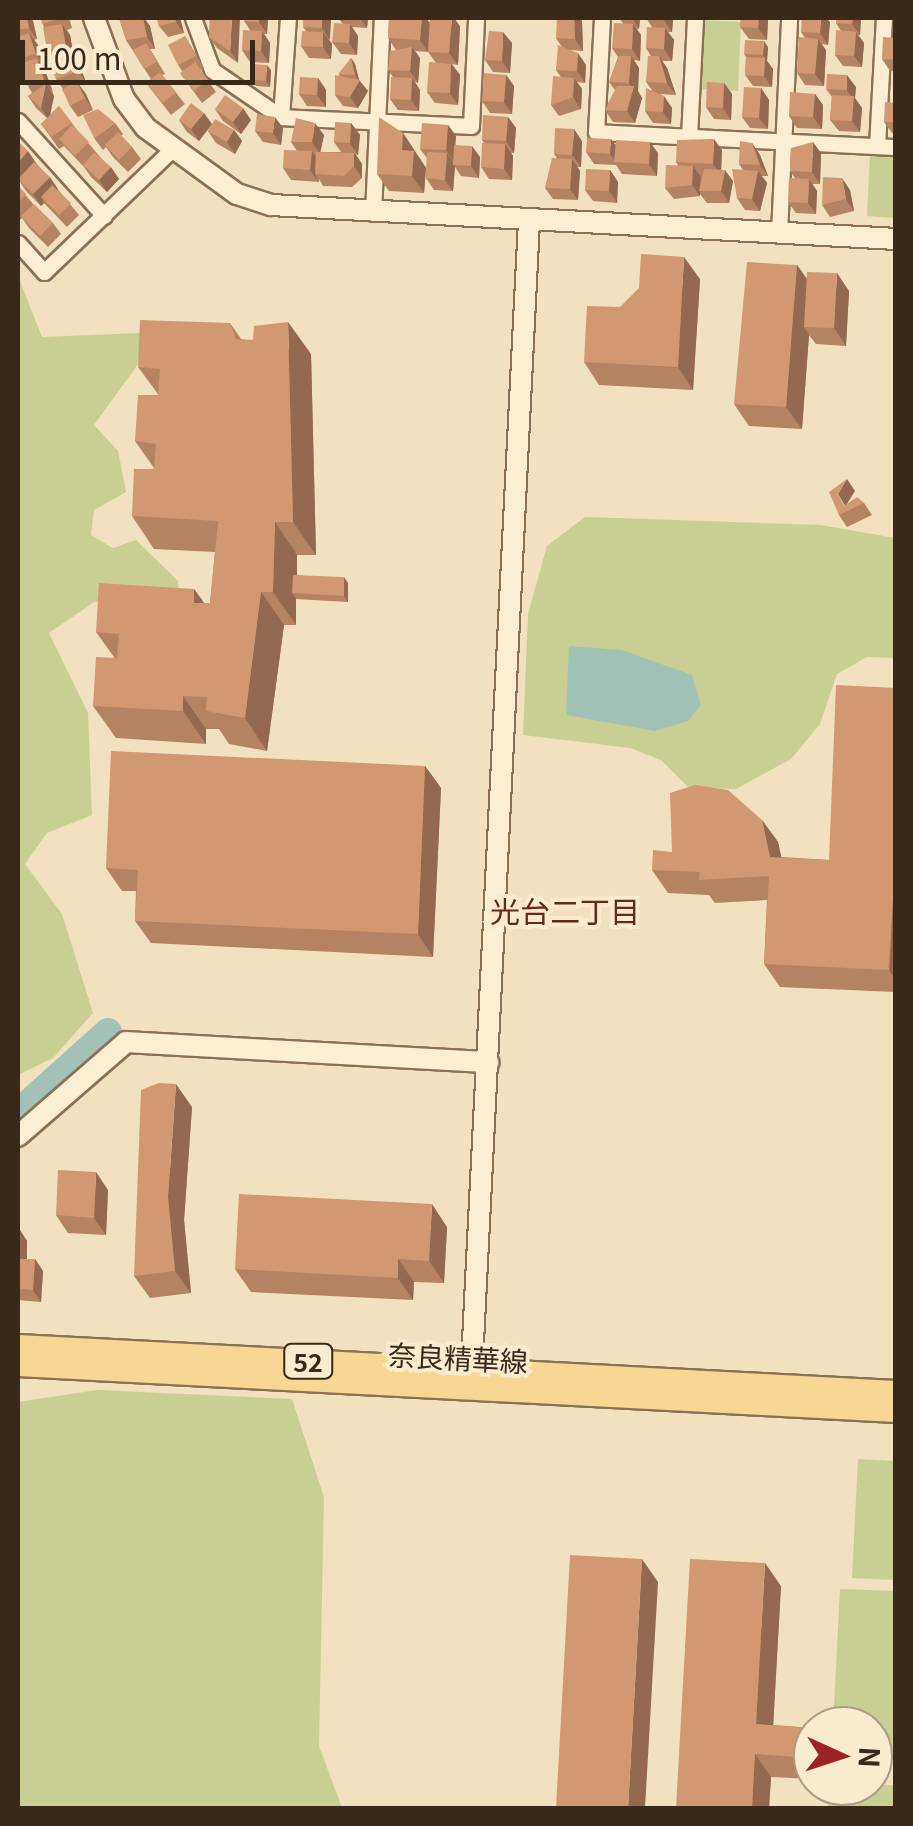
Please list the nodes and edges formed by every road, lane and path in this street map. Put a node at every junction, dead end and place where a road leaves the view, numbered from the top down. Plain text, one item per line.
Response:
1 (94, 18) edge
2 (193, 18) edge
3 (288, 18) edge
4 (382, 18) edge
5 (476, 18) edge
6 (602, 18) edge
7 (695, 18) edge
8 (789, 18) edge
9 (884, 18) edge
10 (281, 117) junction
11 (18, 121) edge
12 (377, 124) junction
13 (689, 137) junction
14 (783, 142) junction
15 (878, 146) junction
16 (896, 147) edge
17 (171, 150) junction
18 (373, 213) junction
19 (104, 216) junction
20 (529, 220) junction
21 (778, 233) junction
22 (896, 239) edge
23 (18, 243) edge
24 (488, 1062) junction
25 (18, 1136) edge
26 (18, 1346) edge
27 (18, 1365) edge
28 (471, 1378) junction
29 (896, 1392) edge
30 (896, 1411) edge

1 - 17 street
2 - 10 street
3 - 10 street
4 - 12 street
5 - 12 street
6 - 13 street
7 - 13 street
8 - 14 street
9 - 15 street
10 - 12 street
11 - 19 street
12 - 18 street
13 - 14 street
14 - 15 street
14 - 21 street
15 - 16 street
17 - 18 street
17 - 19 street
18 - 20 street
19 - 23 street
20 - 21 street
20 - 24 street
21 - 22 street
24 - 25 street
24 - 28 street
26 - 28 main road, 奈良精華線 / 52
27 - 28 main road, 奈良精華線 / 52
28 - 29 main road, 奈良精華線 / 52
28 - 30 main road, 奈良精華線 / 52

